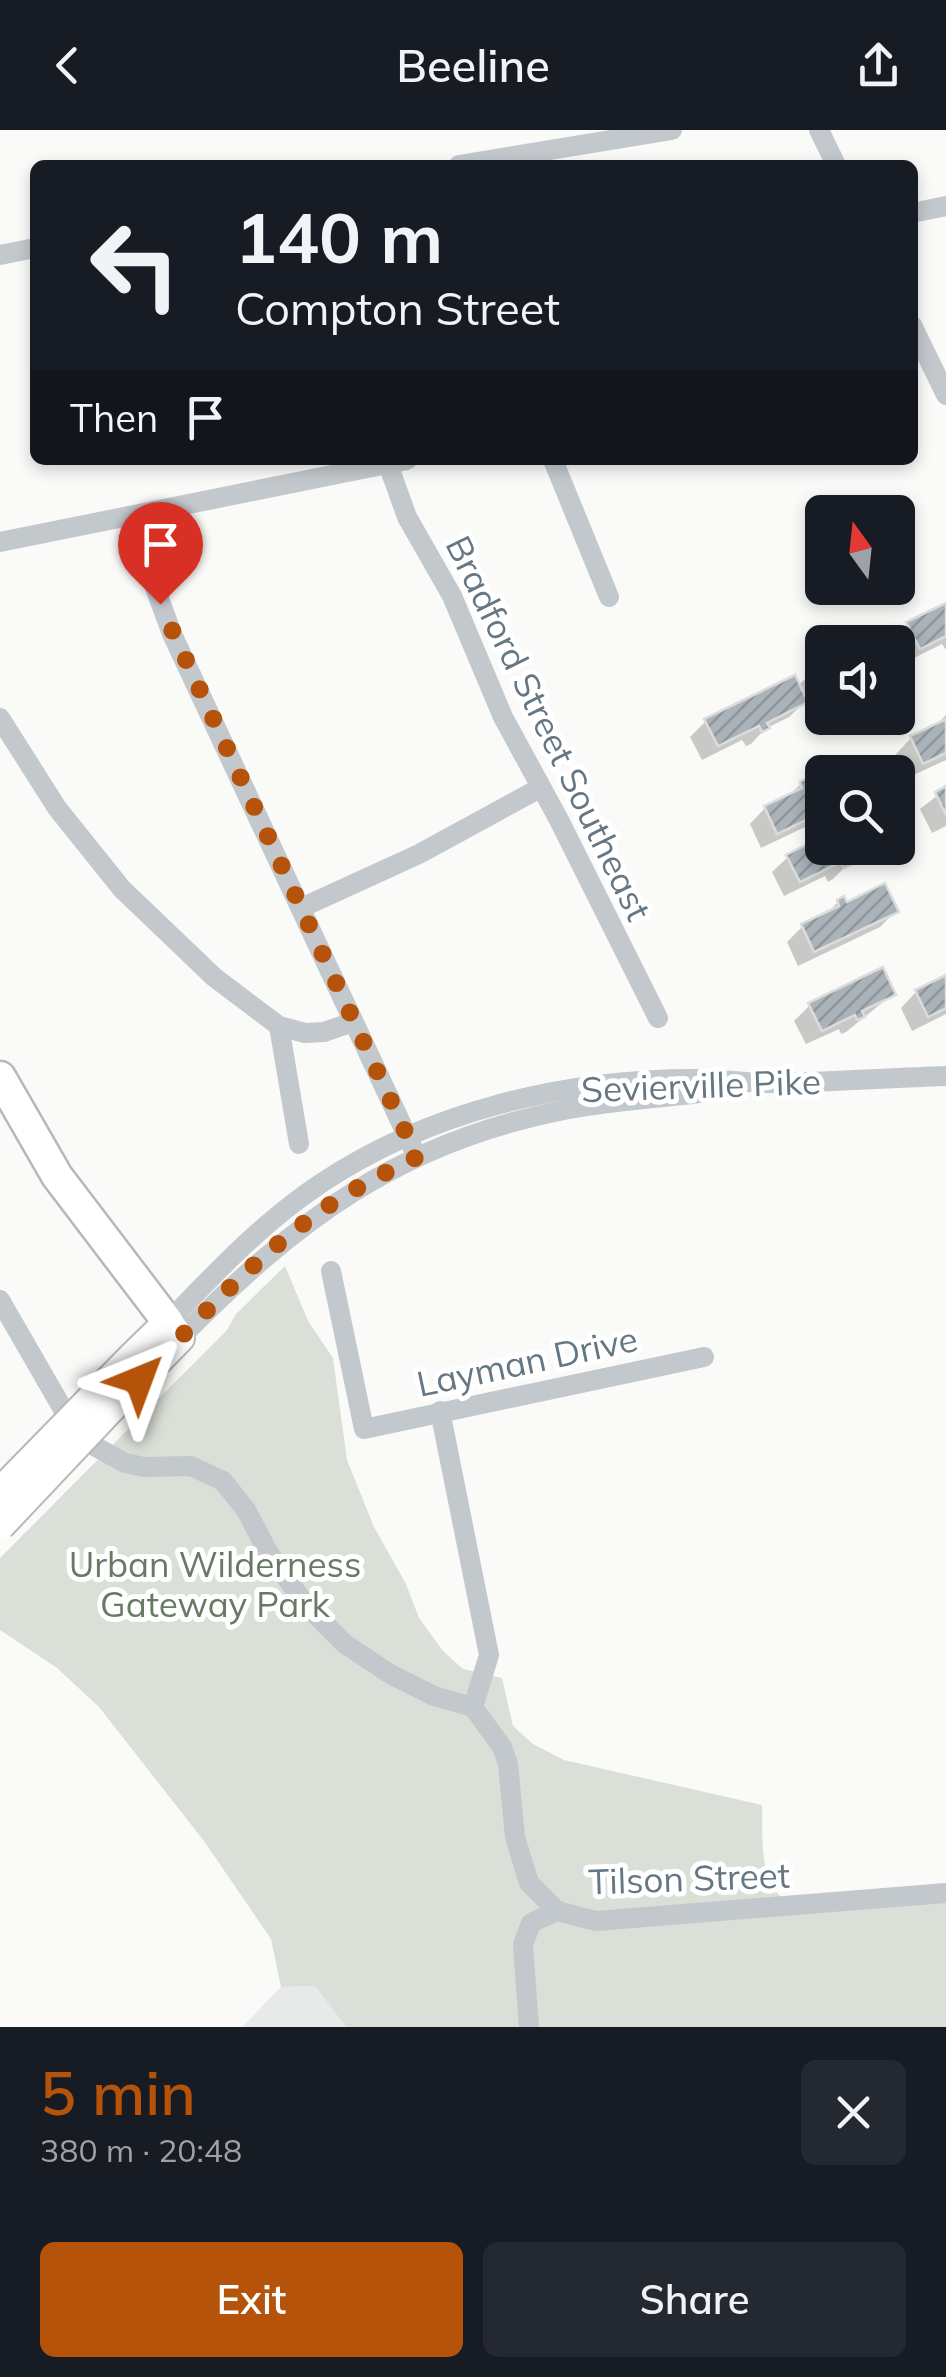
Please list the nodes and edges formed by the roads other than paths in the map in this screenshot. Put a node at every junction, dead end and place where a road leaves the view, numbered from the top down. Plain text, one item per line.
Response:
1 (672, 130) edge
2 (819, 130) edge
3 (489, 160) edge
4 (834, 160) edge
5 (946, 206) edge
6 (918, 212) edge
7 (30, 249) edge
8 (0, 256) edge
9 (918, 342) edge
10 (946, 395) edge
11 (398, 465) edge
12 (555, 465) edge
13 (347, 466) edge
14 (130, 516) junction
15 (0, 542) edge
16 (609, 597) dead end
17 (0, 718) edge
18 (540, 788) junction
19 (302, 908) junction
20 (658, 1018) dead end
21 (353, 1022) junction
22 (278, 1026) junction
23 (946, 1076) edge
24 (0, 1077) edge
25 (766, 1083) junction
26 (408, 1136) junction
27 (299, 1144) dead end
28 (417, 1157) junction
29 (331, 1271) dead end
30 (0, 1300) edge
31 (0, 1326) edge
32 (174, 1330) junction
33 (21, 1342) junction
34 (704, 1357) dead end
35 (440, 1411) junction
36 (0, 1492) edge
37 (0, 1526) edge
38 (473, 1707) junction
39 (946, 1893) edge
40 (557, 1911) junction
41 (529, 2027) edge

1 - 3 street
2 - 4 street
5 - 6 street
7 - 8 street
9 - 10 street
11 - 18 street, Bradford Street Southeast
12 - 16 street
13 - 14 street
14 - 15 street
14 - 19 street
17 - 22 street
18 - 19 street
18 - 20 street, Bradford Street Southeast
19 - 21 street
21 - 22 street
21 - 26 street
22 - 27 street
23 - 25 street, Sevierville Pike
24 - 32 highway
25 - 26 street, Sevierville Pike
25 - 28 street, Sevierville Pike
26 - 28 street
26 - 32 street, Sevierville Pike
28 - 32 street, Sevierville Pike
29 - 35 street, Layman Drive
30 - 33 street
31 - 33 street
32 - 36 main road, Sevierville Pike, bridge
32 - 37 main road, Sevierville Pike, bridge
33 - 38 street
34 - 35 street, Layman Drive
35 - 38 street
38 - 40 street, Tilson Street
39 - 40 street, Tilson Street
40 - 41 street

